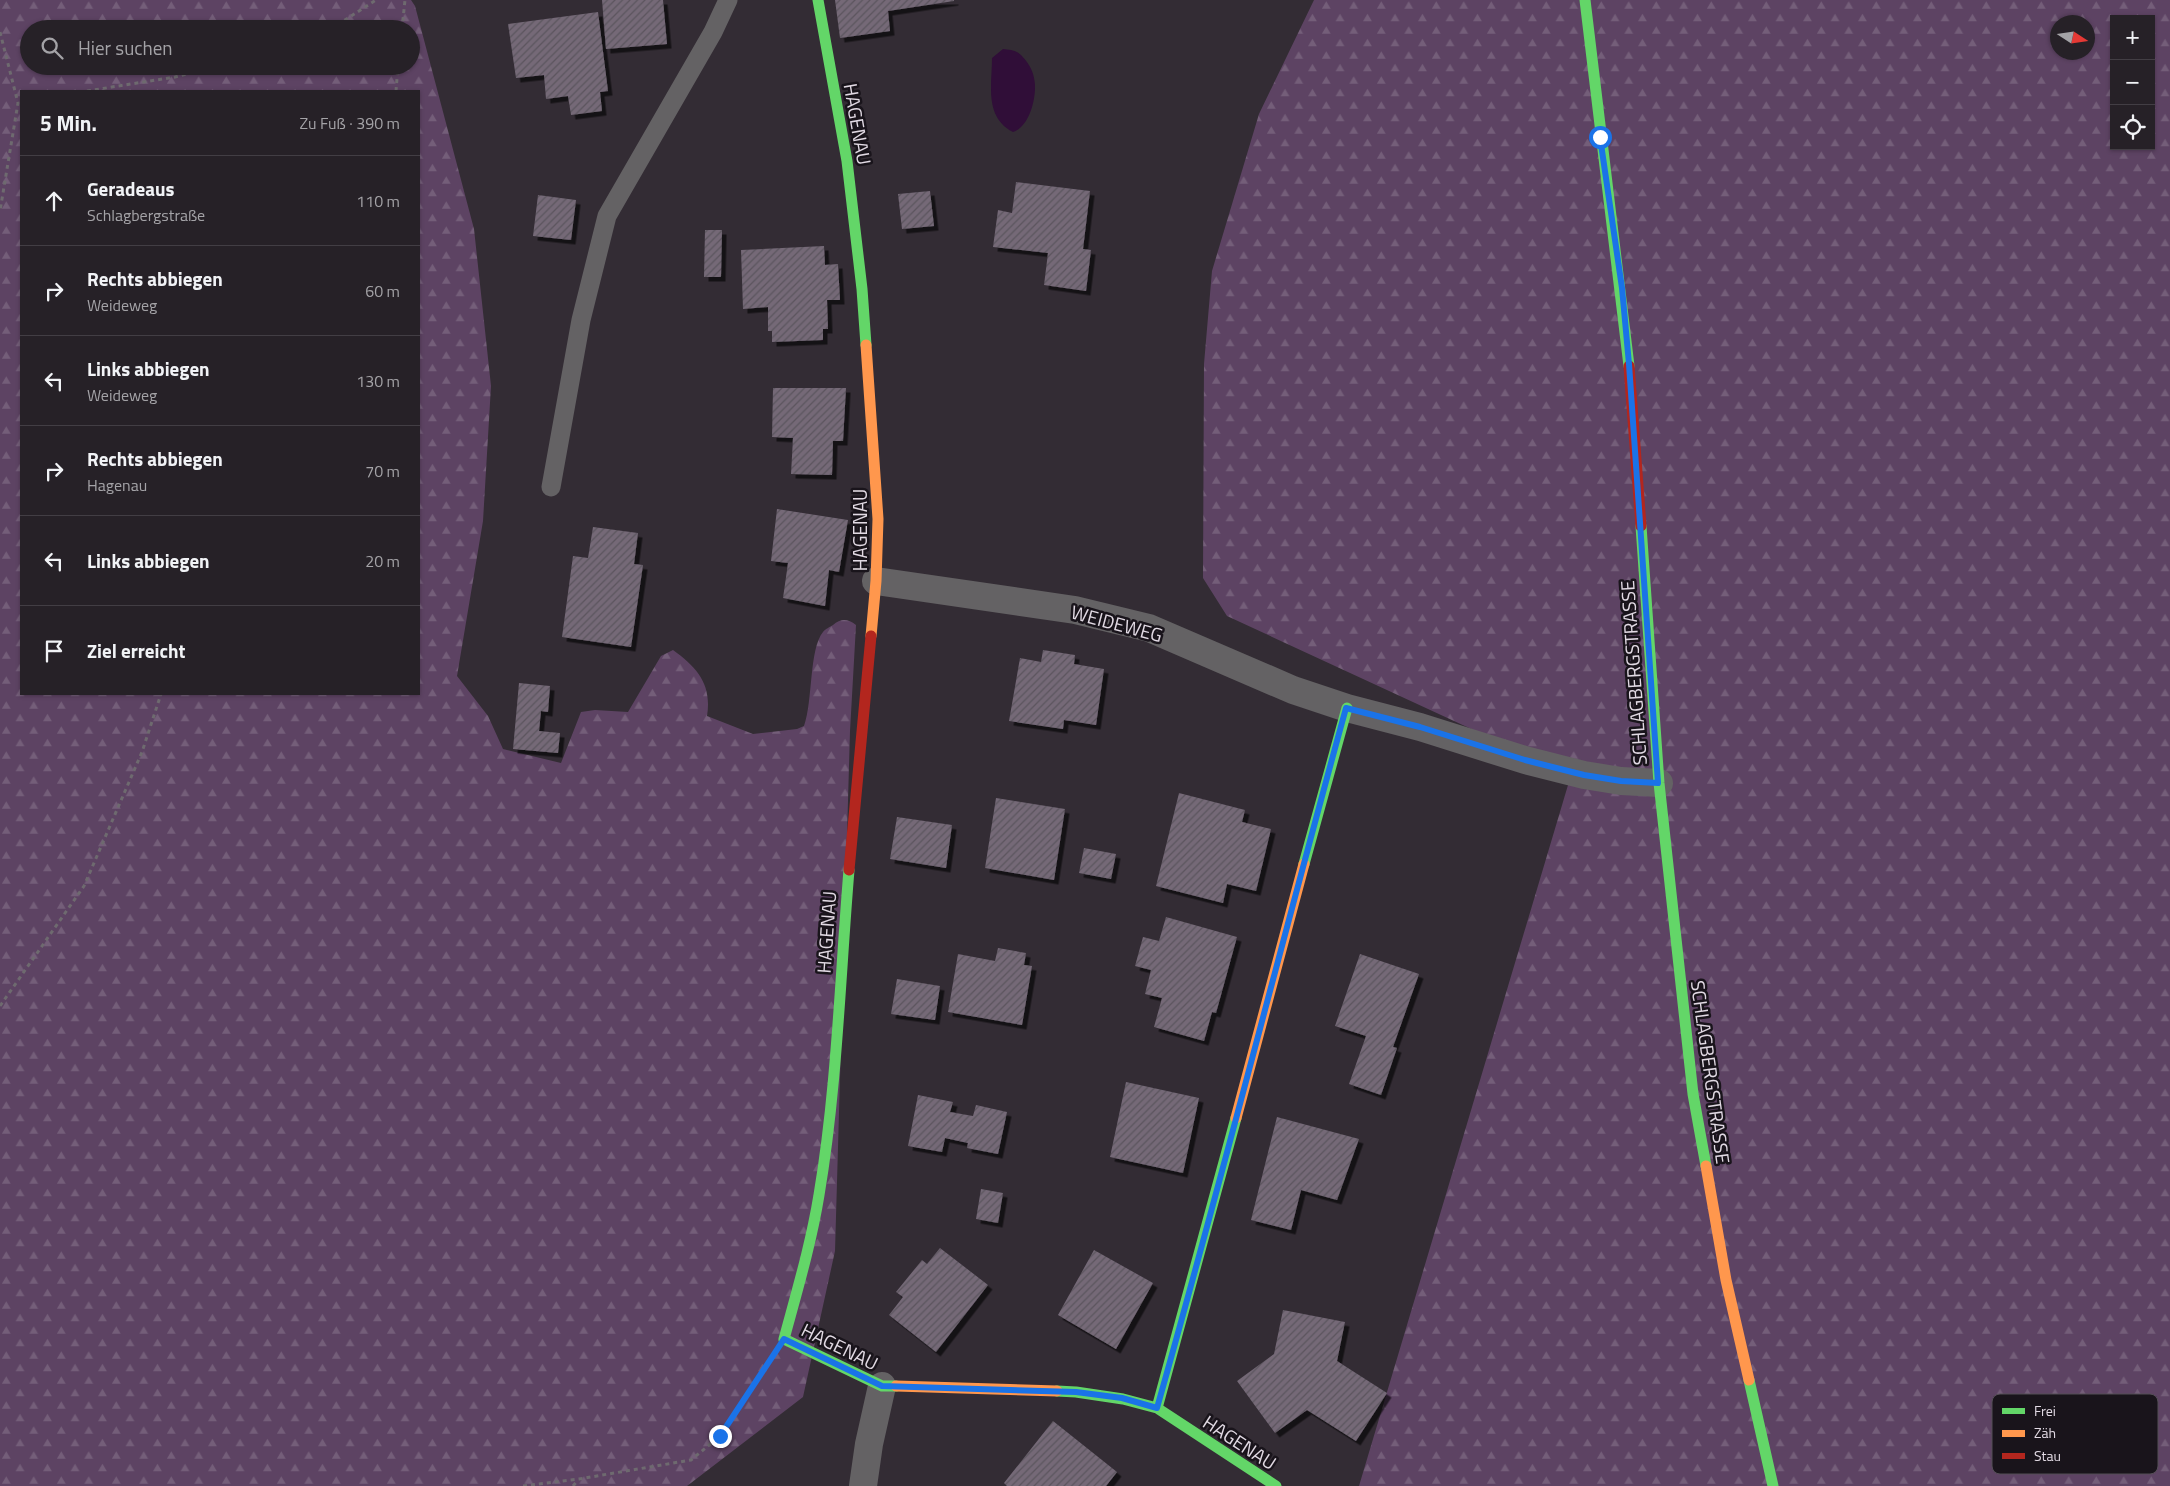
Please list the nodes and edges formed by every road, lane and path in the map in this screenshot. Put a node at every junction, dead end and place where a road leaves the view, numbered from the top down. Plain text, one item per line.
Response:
1 (376, 0) edge
2 (404, 0) edge
3 (728, 0) edge
4 (818, 0) edge
5 (1585, 0) edge
6 (345, 20) edge
7 (403, 20) edge
8 (0, 32) edge
9 (183, 75) edge
10 (397, 75) edge
11 (93, 90) edge
12 (396, 90) edge
13 (20, 102) edge
14 (0, 211) edge
15 (551, 487) dead end
16 (876, 580) junction
17 (160, 695) edge
18 (1346, 708) junction
19 (1658, 783) junction
20 (0, 1006) edge
21 (784, 1339) junction
22 (882, 1386) junction
23 (1157, 1408) junction
24 (579, 1479) junction
25 (524, 1486) edge
26 (573, 1486) edge
27 (863, 1486) edge
28 (1276, 1486) edge
29 (1774, 1486) edge

1 - 6 path
2 - 7 path
3 - 15 lane
4 - 16 street, HAGENAU
5 - 19 street, SCHLAGBERGSTRASSE
8 - 13 path
9 - 11 path
10 - 12 path
13 - 14 path
16 - 18 street, WEIDEWEG
16 - 21 street, HAGENAU
17 - 20 path
18 - 19 street, WEIDEWEG
18 - 23 street
19 - 29 street, SCHLAGBERGSTRASSE
21 - 22 street, HAGENAU
21 - 24 path
22 - 23 street, HAGENAU
22 - 27 street
23 - 28 street, HAGENAU
24 - 25 path
24 - 26 path

